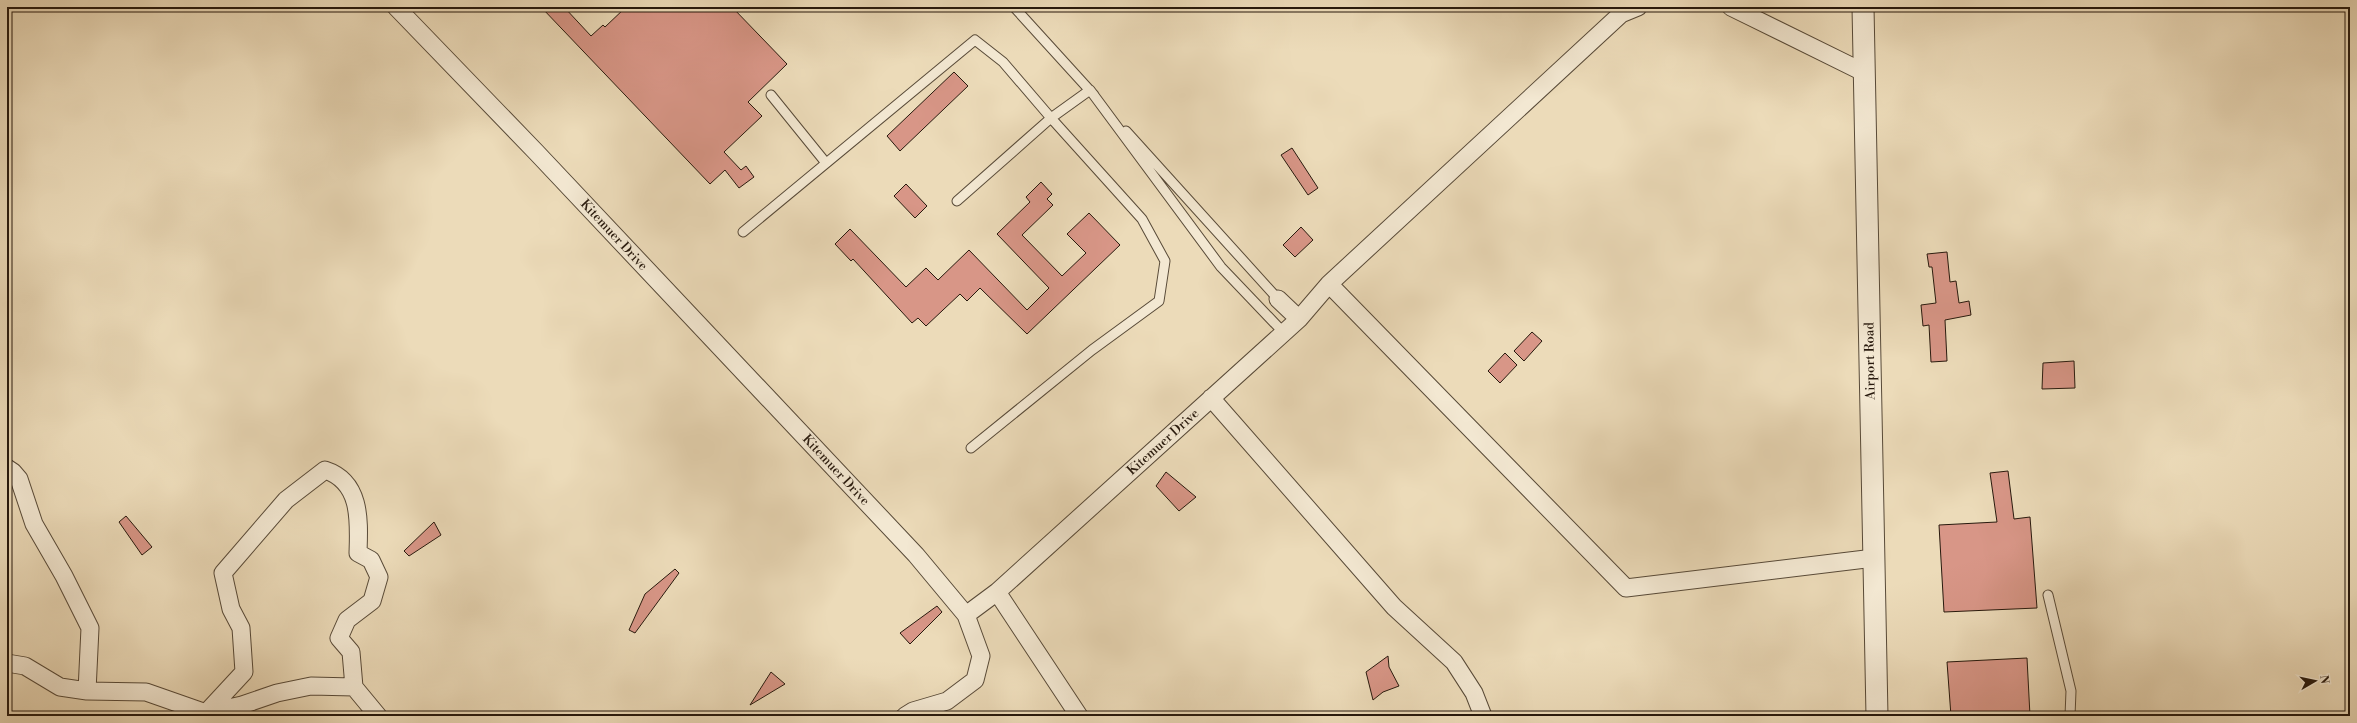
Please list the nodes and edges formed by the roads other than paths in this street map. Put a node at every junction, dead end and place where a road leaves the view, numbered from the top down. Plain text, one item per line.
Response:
1 (396, 7) edge
2 (1014, 7) edge
3 (1732, 7) edge
4 (1863, 7) edge
5 (1634, 8) edge
6 (1865, 73) junction
7 (1090, 90) junction
8 (771, 95) dead end
9 (1051, 118) junction
10 (826, 163) junction
11 (957, 201) dead end
12 (743, 232) dead end
13 (1329, 284) junction
14 (1278, 299) joint
15 (1299, 319) junction
16 (1284, 332) junction
17 (1210, 398) junction
18 (971, 448) dead end
19 (7, 468) edge
20 (1874, 558) junction
21 (997, 592) junction
22 (2048, 594) dead end
23 (966, 615) junction
24 (7, 663) edge
25 (354, 687) junction
26 (87, 691) junction
27 (206, 714) edge
28 (378, 716) edge
29 (905, 716) edge
30 (1079, 716) edge
31 (1484, 716) edge
32 (1877, 716) edge
33 (2070, 716) edge

1 - 23 street, Kitemuer Drive
2 - 7 lane
3 - 6 street
4 - 6 street, Airport Road
5 - 13 street, Kitemuer Drive
6 - 20 street, Airport Road
7 - 9 lane
7 - 14 lane
7 - 16 lane
8 - 10 lane
9 - 10 lane
9 - 11 lane
9 - 18 lane
10 - 12 lane
13 - 15 street, Kitemuer Drive
13 - 20 street
14 - 15 street
15 - 16 street, Kitemuer Drive
16 - 17 street, Kitemuer Drive
17 - 21 street, Kitemuer Drive
17 - 31 street
19 - 26 street
20 - 32 street, Airport Road
21 - 23 street, Kitemuer Drive
21 - 30 street
22 - 33 lane
23 - 29 street
24 - 26 street
25 - 27 street
25 - 27 street
25 - 28 street
26 - 27 street

